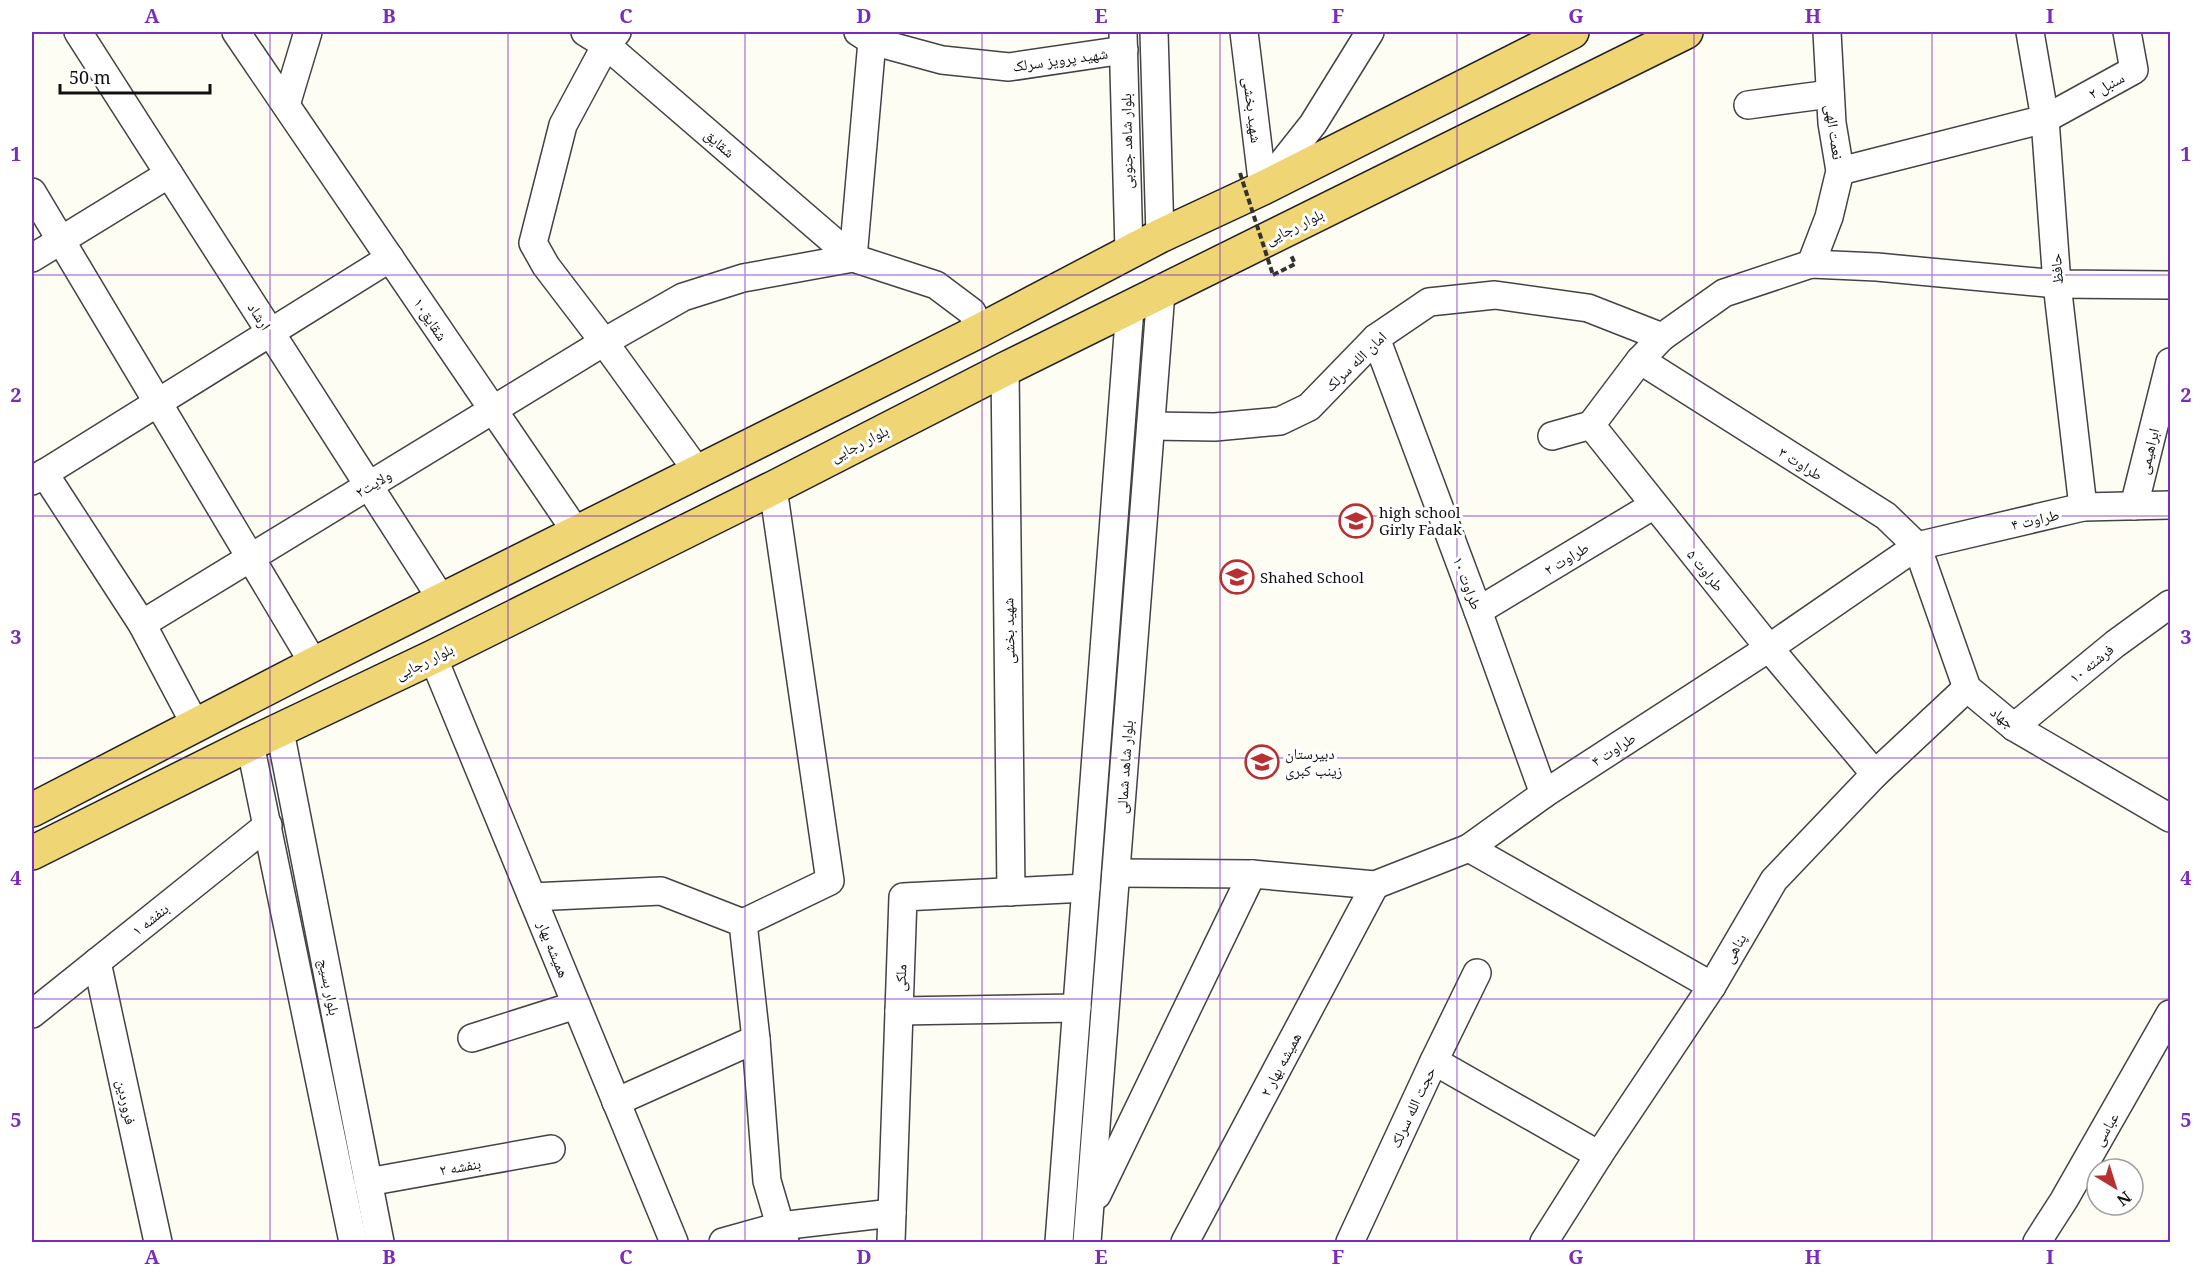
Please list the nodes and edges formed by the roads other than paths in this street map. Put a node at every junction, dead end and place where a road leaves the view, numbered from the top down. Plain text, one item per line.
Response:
1 (78, 32) edge
2 (236, 32) edge
3 (308, 32) edge
4 (1154, 32) edge
5 (1244, 32) edge
6 (1370, 32) edge
7 (1572, 32) edge
8 (1686, 32) edge
9 (1827, 32) edge
10 (2030, 32) edge
11 (2127, 32) edge
12 (603, 36) edge
13 (865, 37) edge
14 (1124, 41) edge
15 (1830, 94) junction
16 (286, 105) junction
17 (1748, 105) dead end
18 (2045, 119) junction
19 (1840, 171) junction
20 (169, 174) junction
21 (1251, 181) junction
22 (32, 192) edge
23 (1160, 236) junction
24 (61, 240) junction
25 (1129, 252) junction
26 (32, 258) edge
27 (390, 258) junction
28 (853, 258) junction
29 (1811, 264) junction
30 (2057, 284) junction
31 (2170, 285) edge
32 (1161, 292) junction
33 (1130, 308) junction
34 (979, 331) junction
35 (270, 332) junction
36 (1662, 337) junction
37 (1376, 338) junction
38 (604, 342) junction
39 (1640, 360) junction
40 (2170, 362) edge
41 (1005, 369) junction
42 (158, 402) junction
43 (493, 410) junction
44 (1591, 425) junction
45 (1151, 426) junction
46 (1552, 436) dead end
47 (698, 472) junction
48 (38, 477) edge
49 (368, 485) junction
50 (773, 488) junction
51 (1654, 505) junction
52 (2170, 505) edge
53 (2134, 506) junction
54 (2083, 507) junction
55 (577, 533) junction
56 (1917, 546) junction
57 (251, 557) junction
58 (442, 600) junction
59 (2170, 604) edge
60 (1478, 611) junction
61 (142, 624) junction
62 (1769, 648) junction
63 (433, 657) junction
64 (314, 664) junction
65 (1967, 688) junction
66 (196, 726) junction
67 (2014, 727) junction
68 (280, 731) junction
69 (250, 744) junction
70 (1875, 774) junction
71 (1544, 794) junction
72 (32, 810) edge
73 (2170, 818) edge
74 (268, 825) junction
75 (1469, 848) junction
76 (32, 853) edge
77 (1116, 873) junction
78 (1252, 874) junction
79 (1375, 885) junction
80 (1086, 888) junction
81 (1011, 892) junction
82 (532, 897) junction
83 (743, 924) junction
84 (97, 962) junction
85 (1477, 973) dead end
86 (1712, 986) junction
87 (576, 1005) junction
88 (1077, 1008) junction
89 (899, 1011) junction
90 (32, 1014) edge
91 (2170, 1014) edge
92 (472, 1038) dead end
93 (756, 1039) junction
94 (1434, 1061) junction
95 (616, 1102) junction
96 (551, 1149) dead end
97 (1599, 1155) junction
98 (368, 1182) junction
99 (1090, 1210) junction
100 (892, 1213) junction
101 (782, 1234) edge
102 (158, 1242) edge
103 (353, 1242) edge
104 (380, 1242) edge
105 (674, 1242) edge
106 (723, 1242) edge
107 (891, 1242) edge
108 (1059, 1242) edge
109 (1087, 1242) edge
110 (1185, 1242) edge
111 (1350, 1242) edge
112 (1544, 1242) edge
113 (2037, 1242) edge

1 - 20 street, ارشاد
2 - 16 street, شقایق۱۰
3 - 16 street
4 - 23 street, بلوار شاهد جنوبی
5 - 21 street, شهید بخشی
6 - 21 street
7 - 21 main road
8 - 32 main road, بلوار رجایی
9 - 15 street, نعمت الهی
10 - 18 street, حافظ
11 - 18 street, سنبل ۲
12 - 28 street, شقایق
12 - 38 street
13 - 14 street, شهید پرویز سرلک
13 - 28 street
14 - 25 street, بلوار شاهد جنوبی
15 - 17 street
15 - 19 street, نعمت الهی
16 - 27 street, شقایق۱۰
18 - 19 street
18 - 30 street, حافظ
19 - 29 street, نعمت الهی
20 - 24 street
20 - 35 street, ارشاد
21 - 23 main road
22 - 24 street
23 - 25 main road
23 - 32 main road
24 - 26 street
24 - 42 street
25 - 33 main road
25 - 34 main road
27 - 35 street
27 - 43 street, شقایق۱۰
28 - 34 street
28 - 38 street, ولایت۲
29 - 30 street
29 - 36 street
30 - 31 street
30 - 54 street, حافظ
32 - 33 main road, بلوار رجایی
32 - 45 street, بلوار شاهد شمالی
33 - 41 main road, بلوار رجایی
33 - 80 street, بلوار شاهد شمالی
34 - 47 main road
35 - 42 street
35 - 49 street, ارشاد
36 - 37 street, امان الله سرلک
36 - 39 street
37 - 45 street, امان الله سرلک
37 - 60 street, طراوت ۱۰
38 - 43 street, ولایت۲
38 - 47 street
39 - 44 street
39 - 56 street, طراوت ۳
40 - 53 street, ابراهیمی
41 - 50 main road, بلوار رجایی
41 - 81 street, شهید بخشی
42 - 48 street
42 - 57 street
43 - 49 street, ولایت۲
43 - 55 street, شقایق۱۰
44 - 46 street
44 - 51 street, طراوت ۵
45 - 77 street, بلوار شاهد شمالی
47 - 55 main road
48 - 61 street
49 - 57 street, ولایت۲
49 - 58 street, ارشاد
50 - 63 main road, بلوار رجایی
50 - 83 street
51 - 60 street, طراوت ۲
51 - 62 street, طراوت ۵
52 - 53 street, طراوت ۴
53 - 54 street, طراوت ۴
54 - 56 street, طراوت ۴
55 - 58 main road
56 - 62 street, طراوت ۴
56 - 65 street
57 - 61 street, ولایت۲
57 - 64 street
58 - 64 main road
59 - 67 street, فرشته ۱۰
60 - 71 street, طراوت ۱۰
61 - 66 street
62 - 70 street, طراوت ۵
62 - 71 street, طراوت ۴
63 - 68 main road, بلوار رجایی
63 - 82 street, همیشه بهار
64 - 66 main road
65 - 67 street, جهاد
65 - 70 street, پناهی
66 - 72 main road
67 - 73 street, جهاد
68 - 69 main road, بلوار رجایی
68 - 98 street, بلوار بسیج
69 - 74 street, بلوار بسیج
69 - 76 main road, بلوار رجایی
70 - 86 street, پناهی
71 - 75 street, طراوت ۴
74 - 84 street, بنفشه ۱
74 - 103 street, بلوار بسیج
75 - 79 street, طراوت ۴
75 - 86 street
77 - 78 street, طراوت ۴
77 - 99 street, بلوار شاهد شمالی
78 - 79 street, طراوت ۴
78 - 99 street
79 - 110 street, همیشه بهار ۲
80 - 81 street, ملکی
80 - 88 street, بلوار شاهد شمالی
81 - 89 street, ملکی
82 - 83 street
82 - 87 street, همیشه بهار
83 - 93 street
84 - 90 street, بنفشه ۱
84 - 102 street, فروردین
85 - 94 street, حجت الله سرلک
86 - 97 street, پناهی
87 - 92 street
87 - 95 street, همیشه بهار
88 - 89 street
88 - 108 street, بلوار شاهد شمالی
89 - 100 street, ملکی
91 - 113 street, عباسی
93 - 95 street
93 - 101 street
94 - 97 street
94 - 111 street, حجت الله سرلک
95 - 105 street, همیشه بهار
96 - 98 street, بنفشه ۲
97 - 112 street, پناهی
98 - 104 street, بلوار بسیج
99 - 109 street, بلوار شاهد شمالی
100 - 101 street
100 - 107 street, ملکی
101 - 106 street

